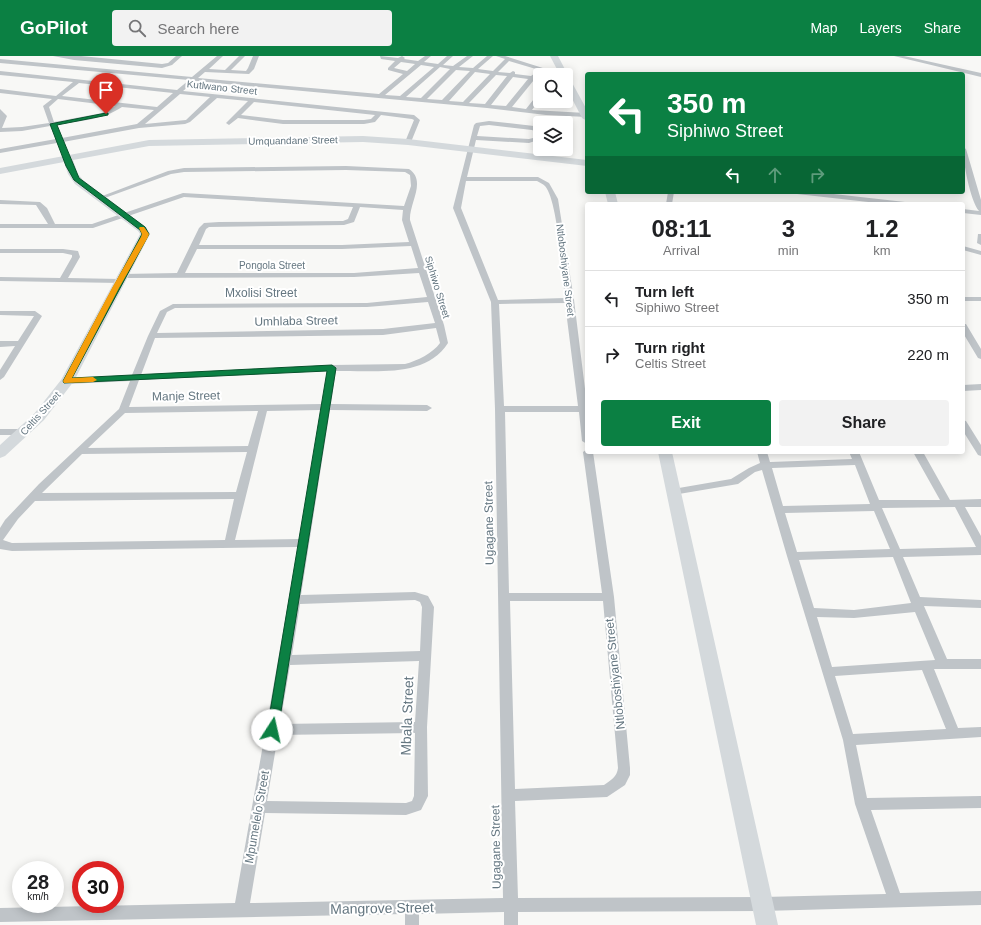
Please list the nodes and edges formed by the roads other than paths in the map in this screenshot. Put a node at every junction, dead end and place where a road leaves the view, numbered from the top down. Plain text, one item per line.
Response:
1 (56, 56) edge
2 (179, 56) edge
3 (220, 56) edge
4 (242, 56) edge
5 (256, 56) edge
6 (383, 56) edge
7 (405, 56) edge
8 (428, 56) edge
9 (450, 56) edge
10 (470, 56) edge
11 (490, 56) edge
12 (500, 56) edge
13 (554, 56) edge
14 (897, 56) edge
15 (76, 57) edge
16 (508, 59) junction
17 (399, 60) junction
18 (0, 61) edge
19 (419, 63) junction
20 (523, 63) junction
21 (437, 66) junction
22 (454, 68) junction
23 (536, 68) edge
24 (560, 68) edge
25 (202, 70) junction
26 (473, 71) junction
27 (226, 72) junction
28 (0, 73) edge
29 (408, 73) junction
30 (492, 74) junction
31 (981, 75) edge
32 (510, 76) junction
33 (531, 78) joint
34 (193, 79) junction
35 (77, 82) junction
36 (0, 91) edge
37 (179, 92) junction
38 (573, 92) edge
39 (215, 96) junction
40 (380, 96) junction
41 (56, 97) junction
42 (401, 98) junction
43 (253, 100) junction
44 (422, 100) junction
45 (444, 102) junction
46 (122, 104) junction
47 (464, 104) junction
48 (533, 104) edge
49 (487, 106) junction
50 (158, 109) junction
51 (507, 109) junction
52 (0, 111) edge
53 (528, 111) junction
54 (380, 113) junction
55 (585, 114) edge
56 (236, 116) junction
57 (585, 116) edge
58 (230, 123) dead end
59 (53, 124) junction
60 (139, 126) junction
61 (0, 128) edge
62 (473, 138) junction
63 (60, 141) junction
64 (408, 142) junction
65 (470, 149) junction
66 (0, 150) edge
67 (67, 158) junction
68 (965, 158) edge
69 (585, 163) edge
70 (0, 171) edge
71 (465, 179) junction
72 (815, 194) edge
73 (100, 198) junction
74 (0, 202) edge
75 (887, 202) edge
76 (357, 206) junction
77 (406, 208) junction
78 (981, 209) edge
79 (965, 211) edge
80 (981, 213) edge
81 (124, 215) junction
82 (0, 226) edge
83 (53, 226) junction
84 (981, 236) edge
85 (414, 244) junction
86 (981, 244) edge
87 (194, 247) junction
88 (966, 249) edge
89 (0, 251) edge
90 (981, 253) edge
91 (422, 270) junction
92 (180, 276) junction
93 (121, 278) junction
94 (0, 279) edge
95 (63, 280) junction
96 (431, 299) junction
97 (965, 299) edge
98 (981, 299) edge
99 (570, 300) junction
100 (495, 302) junction
101 (0, 313) edge
102 (440, 325) junction
103 (965, 329) edge
104 (152, 336) junction
105 (20, 343) junction
106 (0, 344) edge
107 (981, 356) edge
108 (332, 368) junction
109 (0, 377) edge
110 (135, 378) junction
111 (67, 381) junction
112 (981, 387) edge
113 (965, 388) edge
114 (326, 407) junction
115 (263, 408) junction
116 (426, 408) dead end
117 (500, 409) junction
118 (583, 409) junction
119 (123, 410) junction
120 (585, 425) edge
121 (965, 426) edge
122 (0, 432) edge
123 (25, 432) junction
124 (252, 449) junction
125 (79, 451) junction
126 (0, 453) edge
127 (981, 453) edge
128 (588, 454) edge
129 (666, 454) edge
130 (763, 454) edge
131 (855, 454) edge
132 (919, 454) edge
133 (858, 462) junction
134 (766, 464) junction
135 (673, 492) junction
136 (240, 496) junction
137 (33, 497) junction
138 (947, 503) junction
139 (958, 503) junction
140 (981, 503) edge
141 (876, 506) junction
142 (779, 510) junction
143 (0, 537) edge
144 (0, 543) edge
145 (302, 543) junction
146 (229, 544) junction
147 (981, 546) edge
148 (981, 551) edge
149 (896, 554) junction
150 (792, 556) junction
151 (504, 597) junction
152 (608, 597) junction
153 (294, 600) junction
154 (917, 604) junction
155 (981, 604) edge
156 (810, 612) junction
157 (424, 656) junction
158 (285, 660) junction
159 (943, 664) junction
160 (981, 664) edge
161 (926, 665) junction
162 (828, 672) junction
163 (421, 727) junction
164 (272, 730) junction
165 (981, 732) edge
166 (954, 733) junction
167 (849, 740) junction
168 (508, 795) junction
169 (981, 802) edge
170 (862, 804) junction
171 (258, 807) junction
172 (981, 898) edge
173 (895, 900) junction
174 (763, 904) junction
175 (510, 905) junction
176 (412, 907) junction
177 (241, 911) junction
178 (0, 915) edge
179 (412, 925) edge
180 (511, 925) edge
181 (767, 925) edge

1 - 15 street
2 - 15 street
3 - 25 street
4 - 27 street
5 - 27 street
6 - 17 street
7 - 17 street
8 - 19 street
9 - 21 street
10 - 22 street
11 - 26 street
12 - 16 street
13 - 24 street
14 - 31 street
16 - 20 street
16 - 30 street
17 - 19 street
17 - 29 street
18 - 34 street
19 - 21 street
19 - 29 street
20 - 23 street
20 - 32 street
21 - 22 street
21 - 42 street
22 - 26 street
22 - 44 street
25 - 27 street
25 - 34 street
26 - 30 street
26 - 45 street
28 - 35 street, Kutlwano Street
29 - 40 street
30 - 32 street
30 - 47 street
32 - 33 street
32 - 49 street
33 - 51 street
34 - 37 street
34 - 40 street
35 - 37 street, Kutlwano Street
35 - 41 street, Celtis Street
36 - 41 street
37 - 39 street, Kutlwano Street
37 - 50 street
38 - 55 street
39 - 43 street, Kutlwano Street
39 - 60 street
40 - 42 street
41 - 46 street
41 - 59 street, Celtis Street
42 - 44 street
43 - 54 street, Kutlwano Street
43 - 56 street
44 - 45 street
45 - 47 street
46 - 50 street
46 - 59 street
47 - 49 street
48 - 53 street
49 - 51 street
50 - 60 street
51 - 53 street
52 - 61 street
53 - 57 street
54 - 56 street
54 - 64 street, Kutlwano Street
56 - 58 street
59 - 61 street
59 - 63 street, Celtis Street
60 - 63 street
62 - 62 street
62 - 65 street, Ugagane Street
63 - 66 street
63 - 67 street, Celtis Street
64 - 65 street, Umquandane Street
64 - 67 street, Umquandane Street
65 - 69 street, Umquandane Street
65 - 71 street, Ugagane Street
67 - 70 street, Umquandane Street
67 - 73 street, Celtis Street
68 - 78 street
71 - 99 street, Ntloboshiyane Street
71 - 100 street, Ugagane Street
72 - 75 street
73 - 77 street, Siphiwo Street
73 - 81 street, Celtis Street
74 - 83 street
76 - 77 street
76 - 81 street
76 - 87 street
77 - 85 street, Siphiwo Street
79 - 80 street
81 - 83 street
81 - 93 street, Celtis Street
82 - 83 street
84 - 86 street
85 - 87 street
85 - 91 street, Siphiwo Street
86 - 88 street
87 - 92 street
88 - 90 street
89 - 95 street
91 - 92 street, Pongola Street
91 - 96 street, Siphiwo Street
92 - 93 street, Pongola Street
93 - 95 street, Pongola Street
93 - 111 street, Celtis Street
94 - 95 street, Pongola Street
96 - 102 street, Siphiwo Street
96 - 104 street, Mxolisi Street
97 - 98 street
99 - 100 street
99 - 118 street, Ntloboshiyane Street
100 - 117 street, Ugagane Street
101 - 105 street
102 - 104 street, Umhlaba Street
102 - 108 street, Siphiwo Street
103 - 107 street
104 - 110 street, Mxolisi Street
105 - 106 street
105 - 109 street
108 - 110 street, Siphiwo Street
108 - 114 street, Mpumelelo Street
110 - 111 street, Siphiwo Street
110 - 119 street, Mxolisi Street
111 - 123 street, Celtis Street
112 - 113 street
114 - 115 street, Manje Street
114 - 116 street, Manje Street
114 - 145 street, Mpumelelo Street
115 - 119 street, Manje Street
115 - 124 street
117 - 118 street
117 - 151 street, Ugagane Street
118 - 120 street, Ntloboshiyane Street
119 - 125 street
121 - 127 street
122 - 123 street
123 - 126 street, Celtis Street
124 - 125 street
124 - 136 street
125 - 137 street
128 - 152 street, Ntloboshiyane Street
129 - 135 street
130 - 134 street
131 - 133 street
132 - 138 street
133 - 134 street
133 - 141 street
134 - 135 street
134 - 142 street
135 - 174 street
136 - 137 street
136 - 146 street
137 - 143 street
138 - 139 street
138 - 141 street
139 - 140 street
139 - 147 street
141 - 142 street
141 - 149 street
142 - 150 street
144 - 146 street
145 - 146 street
145 - 153 street, Mpumelelo Street
148 - 149 street
149 - 150 street
149 - 154 street
150 - 156 street
151 - 152 street
151 - 168 street, Ugagane Street
152 - 168 street, Ntloboshiyane Street
153 - 157 street, Mbala Street
153 - 158 street, Mpumelelo Street
154 - 155 street
154 - 156 street
154 - 159 street
156 - 162 street
157 - 158 street
157 - 163 street, Mbala Street
158 - 164 street, Mpumelelo Street
159 - 160 street
159 - 161 street
161 - 162 street
161 - 166 street
162 - 167 street
163 - 164 street
163 - 171 street, Mbala Street
164 - 171 street, Mpumelelo Street
165 - 166 street
166 - 167 street
167 - 170 street
168 - 175 street, Ugagane Street
169 - 170 street
170 - 173 street
171 - 177 street, Mpumelelo Street
172 - 173 street, Mangrove Street
173 - 174 street, Mangrove Street
174 - 175 street, Mangrove Street
174 - 181 street
175 - 176 street, Mangrove Street
175 - 180 street, Ugagane Street
176 - 177 street, Mangrove Street
176 - 179 street
177 - 178 street, Mangrove Street

